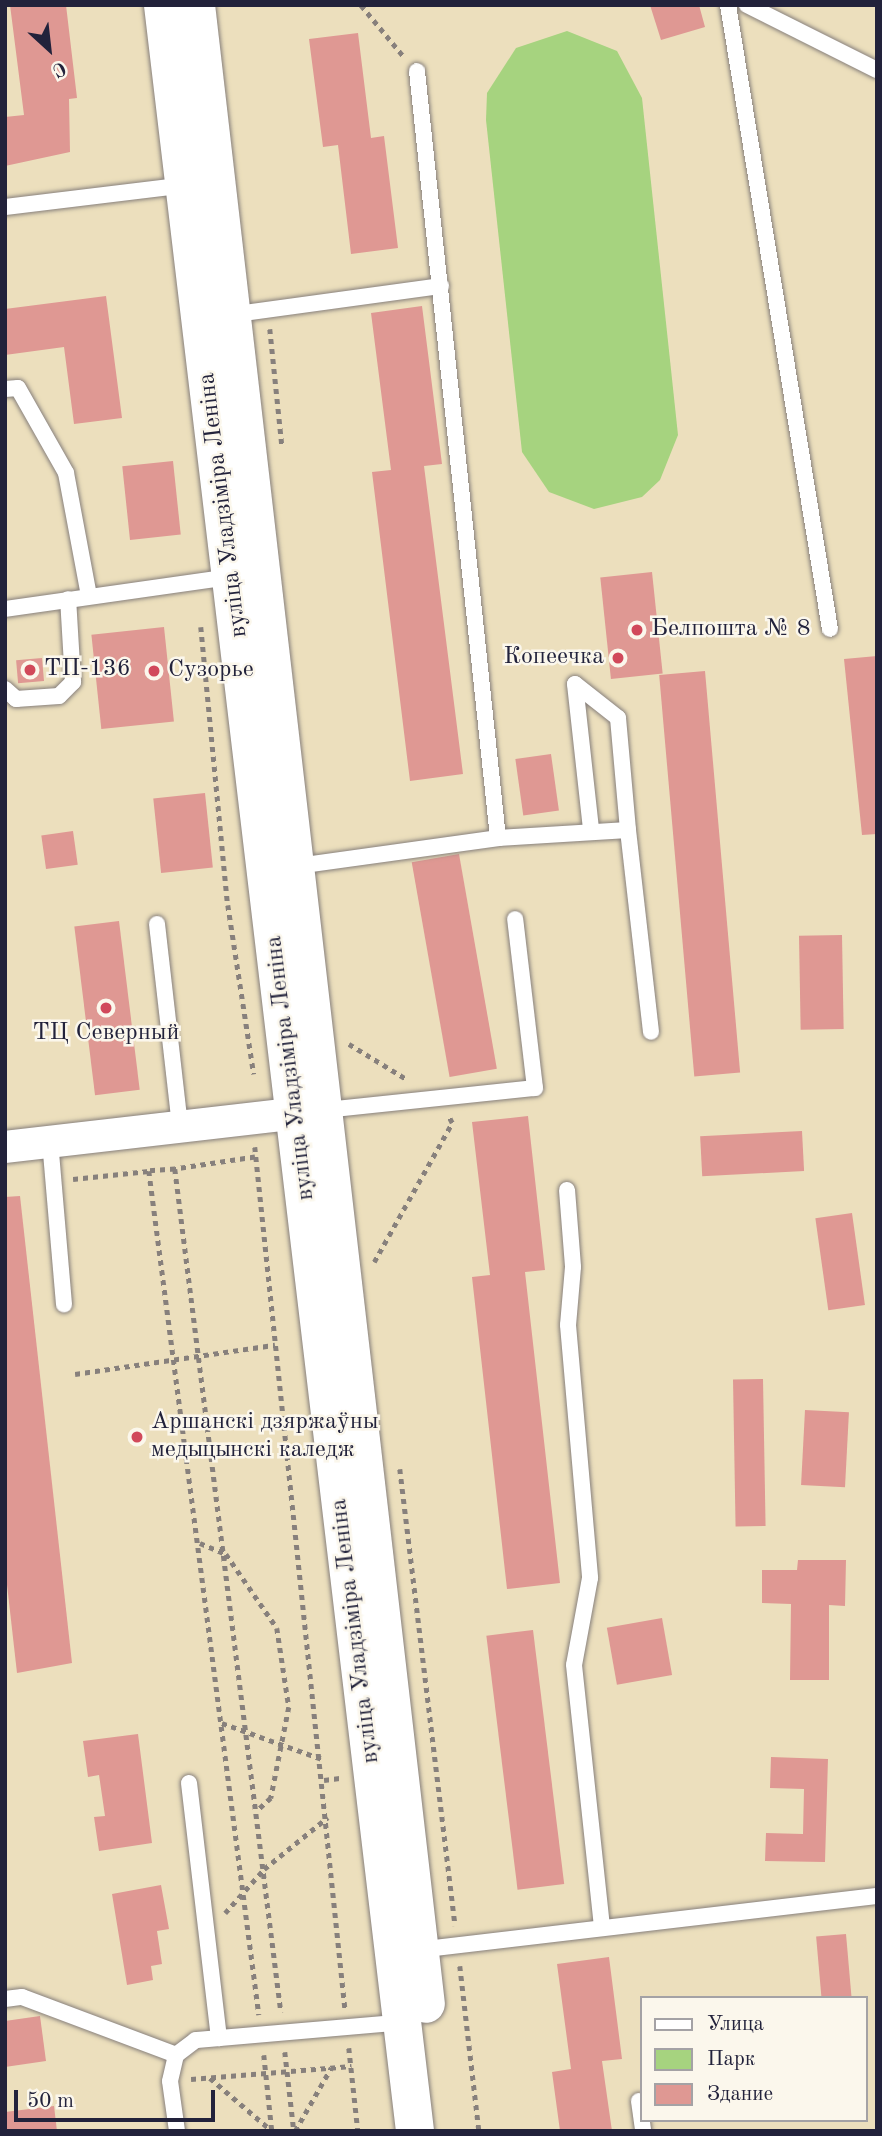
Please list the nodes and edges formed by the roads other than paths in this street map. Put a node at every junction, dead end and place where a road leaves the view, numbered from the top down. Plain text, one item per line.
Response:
1 (163, 5) edge
2 (196, 5) edge
3 (727, 5) edge
4 (747, 5) edge
5 (877, 70) edge
6 (417, 71) road end
7 (199, 184) junction
8 (5, 207) edge
9 (441, 286) junction
10 (218, 317) junction
11 (5, 389) edge
12 (215, 580) junction
13 (89, 596) junction
14 (68, 599) junction
15 (5, 609) edge
16 (830, 629) dead end
17 (5, 689) edge
18 (591, 829) junction
19 (628, 830) junction
20 (498, 838) junction
21 (297, 866) junction
22 (515, 919) dead end
23 (157, 924) dead end
24 (651, 1032) dead end
25 (311, 1112) junction
26 (180, 1125) junction
27 (50, 1142) junction
28 (5, 1147) edge
29 (567, 1190) dead end
30 (64, 1304) dead end
31 (189, 1783) dead end
32 (877, 1896) edge
33 (602, 1927) junction
34 (407, 1951) junction
35 (5, 1999) edge
36 (415, 2022) junction
37 (219, 2038) junction
38 (176, 2055) junction
39 (639, 2101) dead end
40 (640, 2108) edge
41 (177, 2131) edge
42 (415, 2131) edge
43 (441, 2131) edge

1 - 7 main road, вуліца Уладзіміра Леніна
2 - 7 main road, вуліца Уладзіміра Леніна
3 - 16 lane
4 - 5 lane
6 - 9 lane
7 - 8 lane
7 - 10 main road, вуліца Уладзіміра Леніна
9 - 10 lane
9 - 20 lane
10 - 12 main road, вуліца Уладзіміра Леніна
10 - 21 main road, вуліца Уладзіміра Леніна
11 - 13 lane
12 - 13 lane
12 - 25 main road, вуліца Уладзіміра Леніна
13 - 14 lane
14 - 15 lane
14 - 17 lane
18 - 19 lane
18 - 19 lane
18 - 20 lane
19 - 24 lane
20 - 21 lane
21 - 25 main road, вуліца Уладзіміра Леніна
22 - 25 lane
23 - 26 lane
25 - 26 street
25 - 34 main road, вуліца Уладзіміра Леніна
26 - 27 street
27 - 28 street
27 - 30 lane
29 - 33 lane
31 - 37 lane
32 - 33 lane
33 - 34 lane
34 - 36 main road, вуліца Уладзіміра Леніна
35 - 38 lane
36 - 37 lane
36 - 42 main road, вуліца Уладзіміра Леніна
36 - 43 main road, вуліца Уладзіміра Леніна
37 - 38 lane
38 - 41 lane
39 - 40 lane

